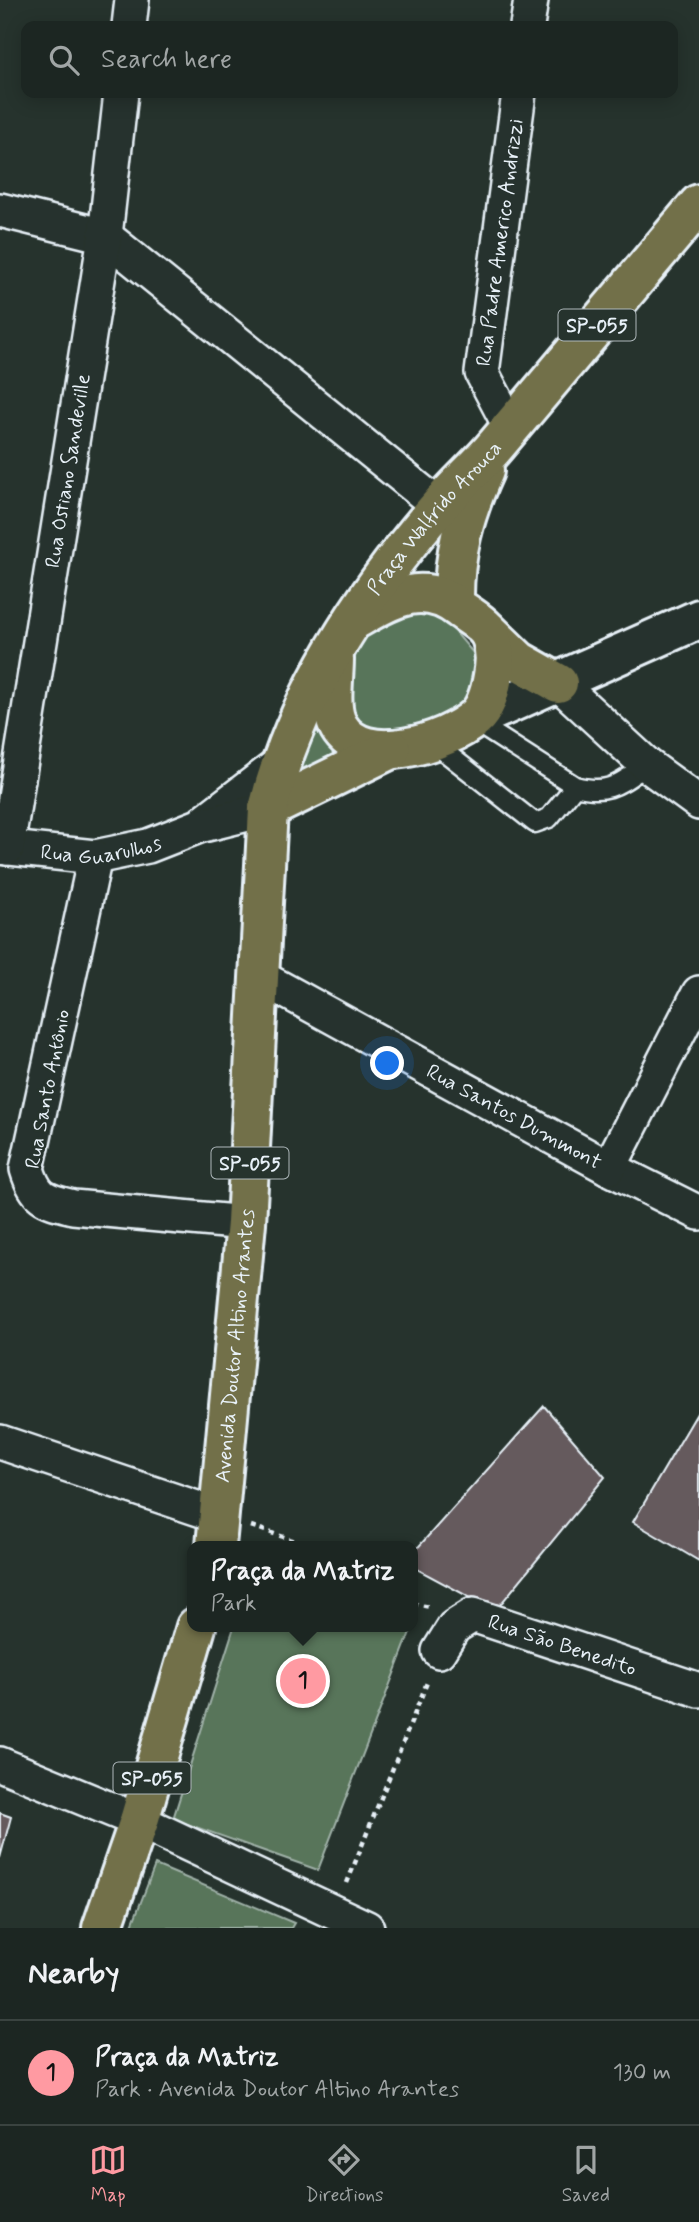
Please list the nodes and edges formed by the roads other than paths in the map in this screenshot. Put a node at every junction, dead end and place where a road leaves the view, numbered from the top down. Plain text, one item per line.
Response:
1 (132, 0) edge
2 (531, 0) edge
3 (130, 21) edge
4 (528, 21) edge
5 (120, 98) edge
6 (518, 98) edge
7 (699, 204) edge
8 (0, 210) edge
9 (105, 236) junction
10 (503, 437) junction
11 (439, 506) junction
12 (454, 604) junction
13 (699, 619) edge
14 (487, 630) junction
15 (344, 635) junction
16 (558, 683) junction
17 (474, 719) junction
18 (430, 740) junction
19 (391, 749) junction
20 (279, 764) junction
21 (647, 765) junction
22 (575, 786) junction
23 (699, 803) edge
24 (268, 809) junction
25 (199, 826) junction
26 (4, 848) edge
27 (95, 857) junction
28 (260, 977) junction
29 (699, 993) edge
30 (610, 1168) junction
31 (699, 1213) edge
32 (246, 1223) junction
33 (0, 1442) edge
34 (218, 1531) edge
35 (195, 1632) edge
36 (439, 1651) road end
37 (699, 1690) edge
38 (0, 1764) edge
39 (139, 1821) junction
40 (331, 1921) edge
41 (102, 1928) edge
42 (367, 1928) edge

1 - 3 street
2 - 4 street
5 - 9 street, Rua Ostiano Sandeville
6 - 10 street, Rua Padre Americo Andrizzi
7 - 10 main road, SP-055
8 - 9 street
9 - 11 street
9 - 26 street, Rua Ostiano Sandeville
10 - 11 main road, Praça Walfrido Arouca / SP-055
10 - 12 main road, Praça Walfrido Arouca / SP-055
11 - 15 main road, Praça Walfrido Arouca / SP-055
12 - 14 main road, Praça Walfrido Arouca
12 - 15 main road, Praça Walfrido Arouca
13 - 16 street
14 - 16 main road, Praça Walfrido Arouca
14 - 17 main road
15 - 19 main road
15 - 20 main road, Praça Walfrido Arouca / SP-055
16 - 17 street
16 - 21 street
17 - 18 main road
17 - 22 lane
18 - 19 main road
18 - 22 lane
19 - 24 main road
20 - 24 main road, Praça Walfrido Arouca / SP-055
20 - 25 street
21 - 22 lane
21 - 23 street
24 - 25 street
24 - 28 main road, Avenida Doutor Altino Arantes / SP-055
25 - 27 street, Rua Guarulhos
26 - 27 street, Rua Guarulhos
27 - 32 street, Rua Santo Antônio
28 - 30 street, Rua Santos Dummont
28 - 32 main road, Avenida Doutor Altino Arantes / SP-055
29 - 30 street
30 - 31 street, Rua Santos Dummont
32 - 34 main road, Avenida Doutor Altino Arantes / SP-055
33 - 34 street
35 - 39 main road, SP-055
36 - 37 street, Rua São Benedito
38 - 39 street
39 - 40 street
39 - 41 main road, SP-055
40 - 42 street

